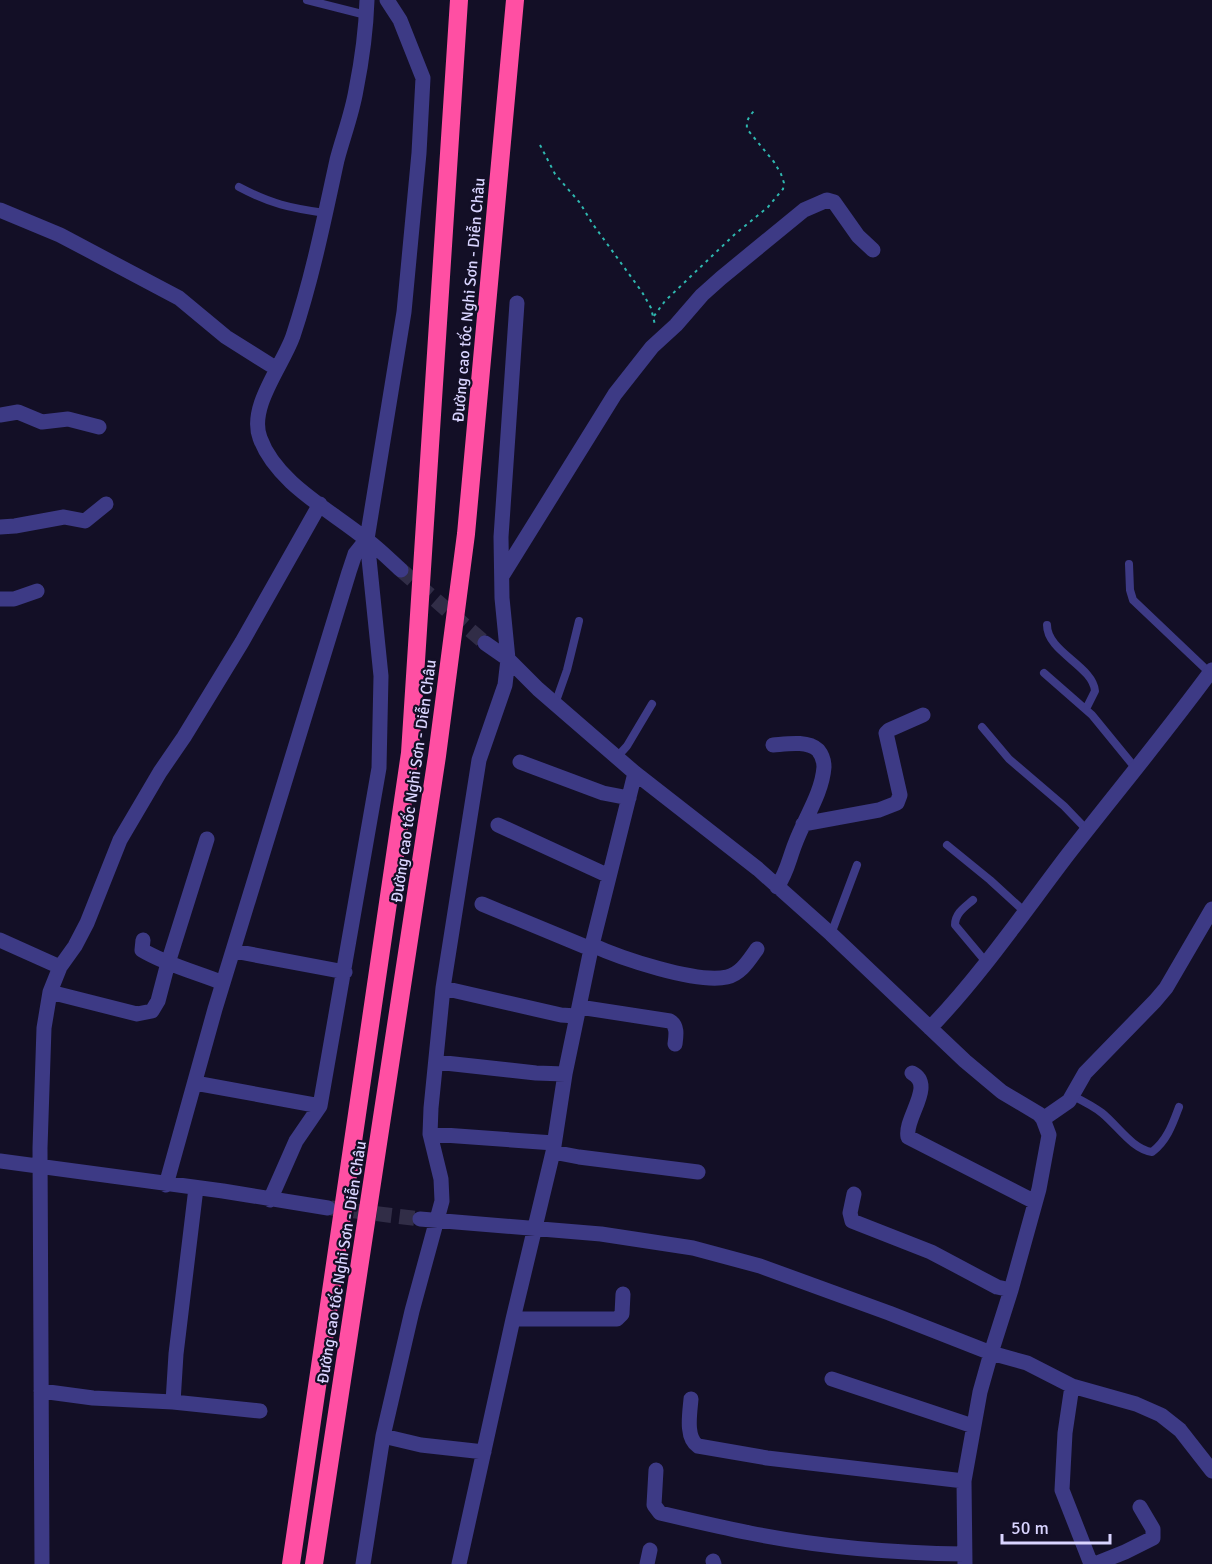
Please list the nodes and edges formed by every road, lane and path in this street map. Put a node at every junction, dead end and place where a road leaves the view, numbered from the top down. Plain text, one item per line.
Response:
1 (307, 0) edge
2 (387, 0) edge
3 (459, 0) edge
4 (515, 0) edge
5 (367, 8) edge
6 (756, 109) dead end
7 (540, 145) dead end
8 (239, 187) dead end
9 (0, 210) edge
10 (325, 213) junction
11 (873, 250) dead end
12 (517, 303) dead end
13 (654, 316) junction
14 (656, 343) junction
15 (277, 369) junction
16 (0, 415) edge
17 (99, 427) dead end
18 (106, 504) dead end
19 (321, 504) junction
20 (0, 526) edge
21 (366, 539) junction
22 (1129, 564) dead end
23 (401, 570) tunnel mouth
24 (502, 576) junction
25 (37, 591) dead end
26 (0, 599) edge
27 (579, 621) dead end
28 (1047, 626) dead end
29 (485, 643) tunnel mouth
30 (508, 659) junction
31 (1211, 671) edge
32 (1044, 673) dead end
33 (555, 704) junction
34 (652, 704) dead end
35 (1086, 709) junction
36 (923, 715) dead end
37 (982, 727) dead end
38 (773, 745) dead end
39 (617, 757) junction
40 (520, 762) dead end
41 (1137, 770) junction
42 (635, 773) junction
43 (629, 798) junction
44 (803, 824) junction
45 (498, 825) dead end
46 (1087, 830) junction
47 (207, 839) dead end
48 (947, 845) dead end
49 (857, 865) dead end
50 (609, 876) junction
51 (777, 886) junction
52 (973, 900) dead end
53 (482, 904) dead end
54 (1212, 909) edge
55 (1024, 912) junction
56 (831, 934) junction
57 (0, 940) edge
58 (143, 940) dead end
59 (591, 947) junction
60 (757, 949) dead end
61 (234, 951) junction
62 (986, 962) junction
63 (168, 963) junction
64 (60, 966) junction
65 (345, 972) junction
66 (224, 983) junction
67 (443, 988) junction
68 (50, 992) junction
69 (577, 1012) junction
70 (930, 1028) junction
71 (675, 1044) dead end
72 (436, 1062) junction
73 (912, 1073) dead end
74 (565, 1074) junction
75 (195, 1083) junction
76 (1073, 1096) junction
77 (320, 1106) junction
78 (1179, 1107) dead end
79 (1043, 1119) junction
80 (430, 1134) junction
81 (554, 1147) junction
82 (0, 1161) edge
83 (39, 1168) junction
84 (699, 1172) dead end
85 (166, 1185) junction
86 (196, 1188) junction
87 (855, 1194) dead end
88 (270, 1200) junction
89 (1035, 1202) junction
90 (328, 1208) tunnel mouth
91 (420, 1219) tunnel mouth
92 (438, 1221) junction
93 (535, 1229) junction
94 (1011, 1290) junction
95 (622, 1294) dead end
96 (513, 1319) junction
97 (991, 1353) junction
98 (832, 1379) dead end
99 (1072, 1386) junction
100 (41, 1391) junction
101 (691, 1399) dead end
102 (173, 1402) junction
103 (260, 1411) dead end
104 (973, 1425) junction
105 (383, 1437) junction
106 (484, 1452) junction
107 (656, 1470) dead end
108 (1212, 1471) edge
109 (964, 1481) junction
110 (1140, 1507) dead end
111 (965, 1559) edge
112 (42, 1564) edge
113 (291, 1564) edge
114 (314, 1564) edge
115 (363, 1564) edge
116 (459, 1564) edge
117 (1093, 1564) edge

1 - 5 lane
2 - 21 street
3 - 113 highway, Đường cao tốc Nghi Sơn - Diễn Châu
4 - 114 highway, Đường cao tốc Nghi Sơn - Diễn Châu
5 - 10 street
6 - 13 path
7 - 13 path
8 - 10 lane
9 - 15 street
10 - 15 street
11 - 14 street
12 - 24 street
13 - 14 path
14 - 24 street
15 - 19 street
16 - 17 street
18 - 20 street
19 - 21 street
19 - 64 street
21 - 23 street
21 - 61 street
21 - 65 street
22 - 31 lane
24 - 30 street
25 - 26 street
27 - 33 lane
28 - 35 lane
29 - 30 street
30 - 33 street
30 - 67 street
31 - 41 street
32 - 35 lane
33 - 39 street
34 - 39 lane
35 - 41 lane
36 - 44 street
37 - 46 lane
38 - 44 street
39 - 42 street
40 - 43 street
41 - 46 street
42 - 43 street
42 - 51 street
43 - 50 street
44 - 51 street
45 - 50 street
46 - 55 street
47 - 63 street
48 - 55 lane
49 - 56 lane
50 - 59 street
51 - 56 street
52 - 62 lane
53 - 59 street
54 - 76 street
55 - 62 street
56 - 70 street
57 - 64 street
58 - 63 street
59 - 60 street
59 - 69 street
61 - 65 street
61 - 66 street
62 - 70 street
63 - 66 street
63 - 68 street
64 - 68 street
65 - 77 street
66 - 75 street
67 - 69 street
67 - 72 street
68 - 83 street
69 - 71 street
69 - 74 street
70 - 79 street
72 - 74 street
72 - 80 street
73 - 89 street
74 - 81 street
75 - 77 street
75 - 85 street
76 - 78 lane
76 - 79 street
77 - 88 street
79 - 89 street
80 - 81 street
80 - 92 street
81 - 84 street
81 - 93 street
82 - 83 street
83 - 85 street
83 - 100 street
85 - 86 street
86 - 88 street
86 - 102 street
87 - 94 street
88 - 90 street
89 - 94 street
91 - 92 street
92 - 93 street
92 - 105 street
93 - 96 street
93 - 97 street
94 - 97 street
95 - 96 street
96 - 106 street
97 - 99 street
97 - 104 street
98 - 104 street
99 - 108 street
99 - 117 street
100 - 102 street
100 - 112 street
101 - 109 street
102 - 103 street
104 - 109 street
105 - 106 street
105 - 115 street
106 - 116 street
107 - 111 street
109 - 111 street
110 - 117 street

